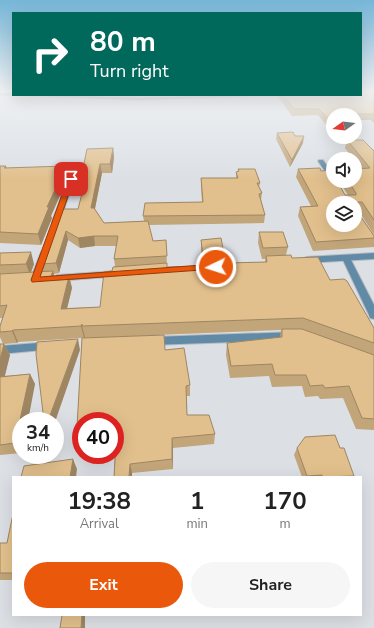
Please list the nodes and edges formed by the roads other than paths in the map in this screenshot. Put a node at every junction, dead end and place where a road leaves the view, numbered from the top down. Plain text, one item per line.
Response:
1 (321, 161) dead end
2 (326, 168) edge
3 (71, 179) edge
4 (53, 230) edge
5 (48, 244) edge
6 (374, 256) edge
7 (346, 258) junction
8 (299, 260) edge
9 (129, 273) edge
10 (374, 315) edge
11 (308, 338) edge
12 (143, 341) edge
13 (59, 345) edge
14 (0, 350) edge

1 - 2 street
3 - 4 street
5 - 9 street
6 - 7 street
7 - 8 street
7 - 10 street
11 - 12 street
13 - 14 street

